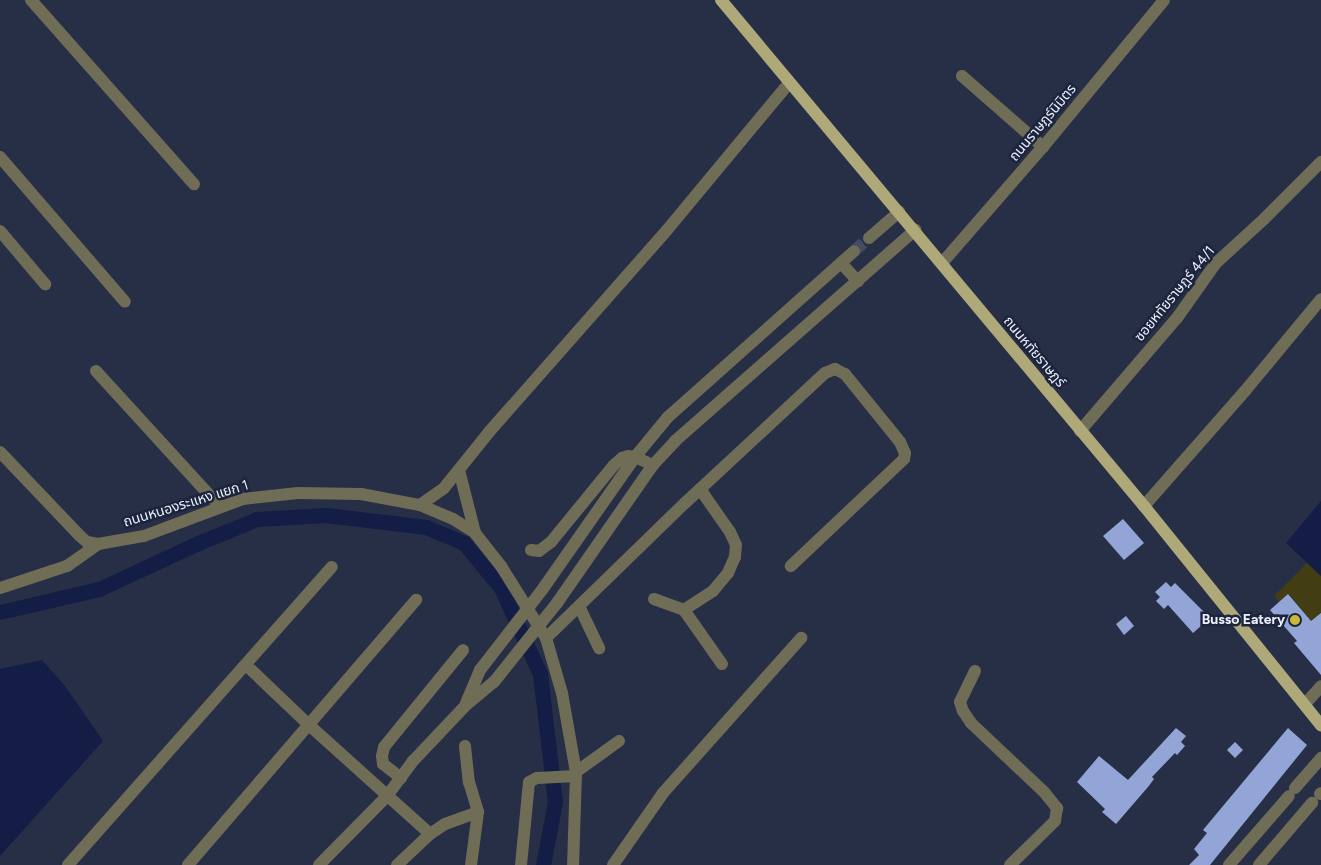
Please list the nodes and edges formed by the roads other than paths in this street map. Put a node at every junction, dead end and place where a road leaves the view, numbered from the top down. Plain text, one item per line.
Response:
1 (31, 0) edge
2 (721, 0) edge
3 (1164, 0) edge
4 (962, 76) dead end
5 (789, 83) junction
6 (1043, 147) junction
7 (0, 157) edge
8 (1321, 162) edge
9 (194, 184) dead end
10 (899, 212) junction
11 (915, 230) junction
12 (0, 231) edge
13 (869, 238) tunnel mouth
14 (854, 251) tunnel mouth
15 (942, 263) junction
16 (840, 264) junction
17 (858, 281) junction
18 (45, 284) dead end
19 (1321, 299) edge
20 (125, 302) dead end
21 (96, 372) dead end
22 (1080, 431) junction
23 (0, 452) edge
24 (635, 457) junction
25 (653, 465) junction
26 (459, 470) junction
27 (700, 489) junction
28 (420, 505) junction
29 (1144, 506) junction
30 (220, 507) junction
31 (474, 533) junction
32 (98, 544) junction
33 (531, 550) dead end
34 (791, 566) dead end
35 (332, 567) dead end
36 (0, 588) edge
37 (654, 599) dead end
38 (416, 600) dead end
39 (579, 606) junction
40 (684, 610) junction
41 (546, 638) junction
42 (801, 638) dead end
43 (599, 648) dead end
44 (463, 650) dead end
45 (722, 664) dead end
46 (246, 665) junction
47 (975, 671) dead end
48 (1321, 686) edge
49 (1305, 704) junction
50 (465, 706) junction
51 (309, 725) junction
52 (1321, 725) edge
53 (619, 741) dead end
54 (465, 746) dead end
55 (1321, 758) edge
56 (576, 774) junction
57 (401, 778) junction
58 (387, 796) junction
59 (1318, 797) edge
60 (478, 812) junction
61 (1269, 818) junction
62 (430, 834) junction
63 (1286, 834) junction
64 (68, 865) edge
65 (188, 865) edge
66 (319, 865) edge
67 (397, 865) edge
68 (471, 865) edge
69 (521, 865) edge
70 (573, 865) edge
71 (613, 865) edge
72 (1010, 865) edge
73 (1229, 865) edge
74 (1259, 865) edge

1 - 9 street
2 - 5 main road, ถนนหทัยราษฎร์
3 - 6 street, ถนนราษฎร์นิมิตร
4 - 6 street
5 - 10 main road, ถนนหทัยราษฎร์
5 - 26 street
6 - 15 street, ถนนราษฎร์นิมิตร
7 - 20 street
8 - 22 street, ซอยหทัยราษฎร์ 44/1
10 - 11 main road, ถนนหทัยราษฎร์
10 - 13 street
11 - 15 main road, ถนนหทัยราษฎร์
11 - 17 street
12 - 18 street
14 - 16 street
15 - 22 main road, ถนนหทัยราษฎร์
16 - 17 street
16 - 24 street
17 - 25 street
19 - 29 street
21 - 30 street
22 - 29 main road, ถนนหทัยราษฎร์
23 - 32 street
24 - 25 street
24 - 33 street
24 - 50 street, bridge
25 - 50 street, bridge
26 - 28 street
26 - 31 street
27 - 34 street
27 - 39 street
27 - 40 street
28 - 30 street, ถนนหนองระแหง แยก 1
28 - 31 street, ถนนหนองระแหง แยก 1
29 - 49 main road, ถนนหทัยราษฎร์
30 - 32 street, ถนนหนองระแหง แยก 1
31 - 41 street, ถนนหนองระแหง แยก 1
32 - 36 street
35 - 46 street
37 - 40 street
38 - 51 street
39 - 41 street
39 - 43 street
40 - 45 street
41 - 56 street, ถนนหนองระแหง แยก 1
42 - 71 street
44 - 57 street
46 - 51 street
46 - 64 street
47 - 72 street
48 - 49 street
49 - 52 main road, ถนนหทัยราษฎร์
50 - 57 street
51 - 58 street
51 - 65 street
53 - 56 street
54 - 60 street
55 - 61 street
56 - 69 street
56 - 70 street, ถนนหนองระแหง แยก 1
57 - 58 street
58 - 62 street
58 - 66 street
59 - 63 street
60 - 62 street
60 - 68 street
61 - 63 street
61 - 73 street
62 - 67 street
63 - 74 street

